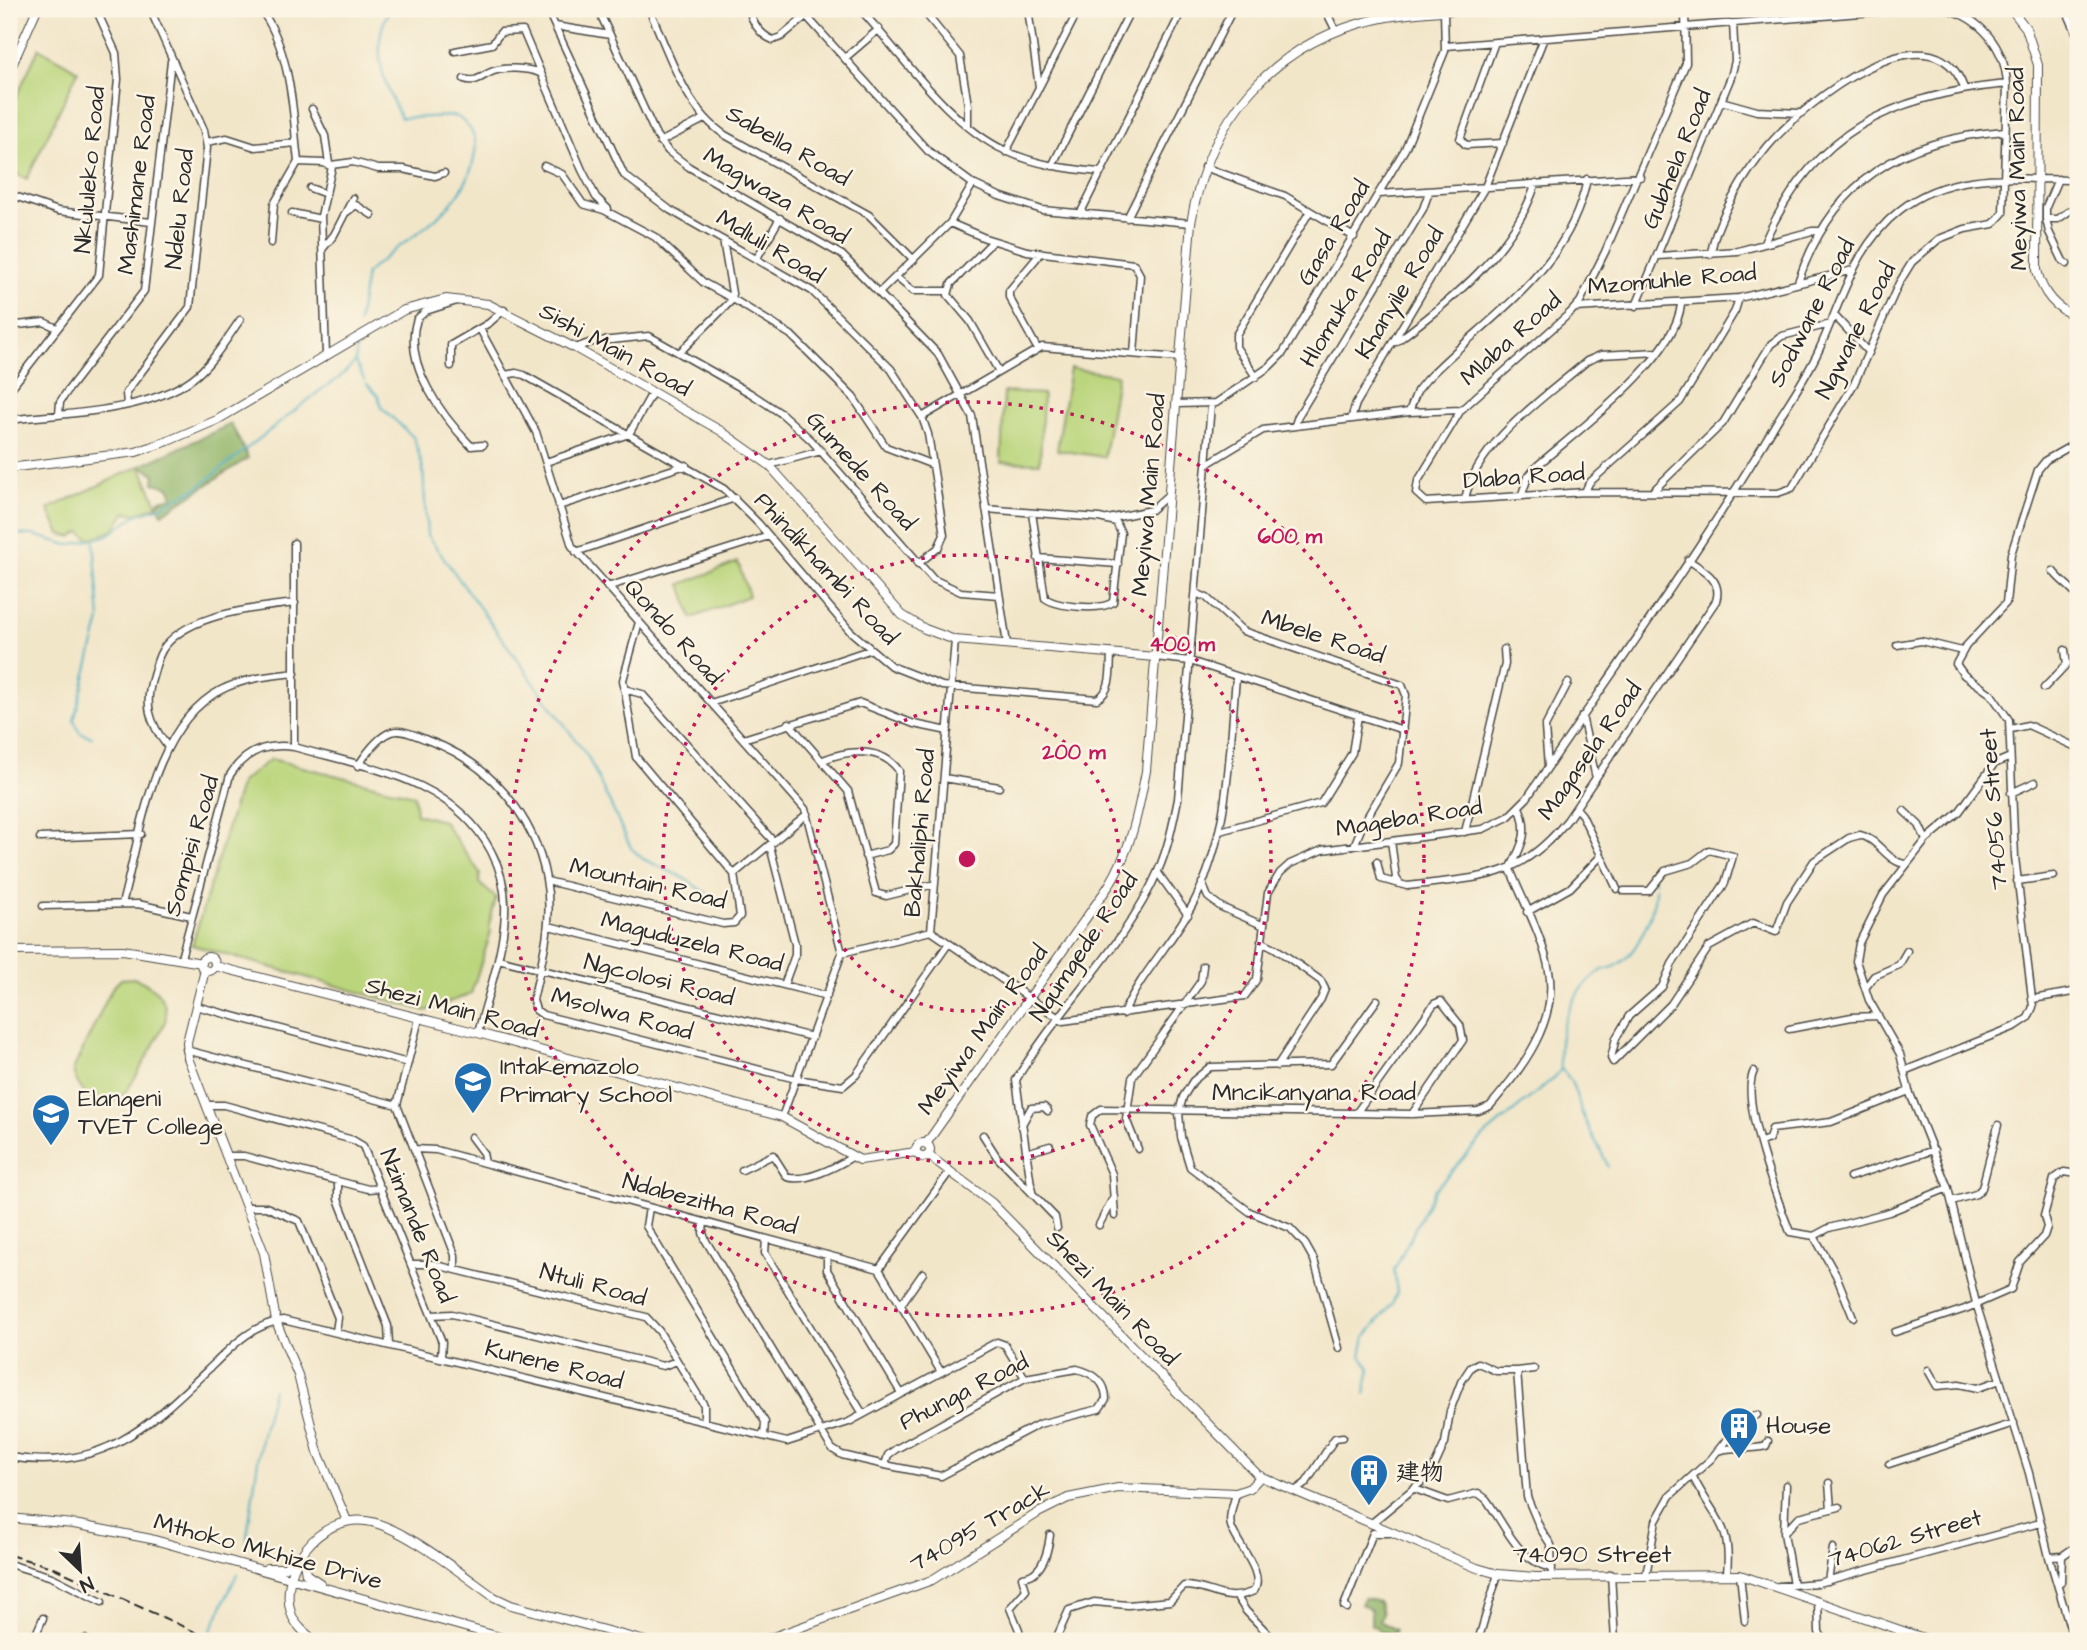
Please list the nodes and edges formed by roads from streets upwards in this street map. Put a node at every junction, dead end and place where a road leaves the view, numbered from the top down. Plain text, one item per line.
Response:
1 (37, 9) edge
2 (96, 9) edge
3 (150, 9) edge
4 (260, 9) edge
5 (547, 9) edge
6 (598, 9) edge
7 (649, 9) edge
8 (749, 9) edge
9 (800, 9) edge
10 (860, 9) edge
11 (922, 9) edge
12 (1028, 9) edge
13 (1079, 9) edge
14 (1130, 9) edge
15 (1183, 9) edge
16 (1233, 9) edge
17 (1325, 9) edge
18 (1478, 9) edge
19 (1685, 9) edge
20 (1910, 9) edge
21 (1945, 9) edge
22 (2011, 9) edge
23 (2066, 9) edge
24 (1444, 11) junction
25 (806, 16) junction
26 (2075, 17) edge
27 (1733, 23) junction
28 (555, 26) junction
29 (1687, 26) junction
30 (878, 29) junction
31 (1336, 31) junction
32 (610, 35) junction
33 (2078, 37) edge
34 (1544, 38) junction
35 (1495, 42) junction
36 (1446, 46) junction
37 (455, 51) dead end
38 (172, 58) junction
39 (845, 58) junction
40 (9, 72) edge
41 (540, 74) junction
42 (464, 79) dead end
43 (2007, 84) junction
44 (1040, 87) junction
45 (1964, 88) junction
46 (1721, 101) junction
47 (312, 109) dead end
48 (1799, 113) junction
49 (704, 119) junction
50 (968, 126) junction
51 (2005, 131) junction
52 (207, 142) junction
53 (660, 142) junction
54 (296, 143) junction
55 (1503, 143) junction
56 (1006, 152) junction
57 (298, 162) junction
58 (330, 164) junction
59 (544, 166) dead end
60 (1052, 166) junction
61 (1204, 167) junction
62 (1100, 172) junction
63 (444, 173) dead end
64 (2078, 173) edge
65 (1640, 177) junction
66 (2004, 178) junction
67 (1587, 179) junction
68 (2038, 179) junction
69 (2058, 180) junction
70 (1536, 183) junction
71 (974, 184) junction
72 (1485, 187) junction
73 (310, 188) dead end
74 (1429, 192) junction
75 (9, 194) edge
76 (326, 194) junction
77 (1379, 194) junction
78 (353, 198) dead end
79 (2078, 205) edge
80 (1310, 211) junction
81 (292, 213) dead end
82 (346, 213) junction
83 (1080, 214) junction
84 (372, 215) dead end
85 (616, 216) junction
86 (103, 218) junction
87 (780, 218) junction
88 (1127, 218) junction
89 (321, 219) junction
90 (2046, 219) junction
91 (151, 222) junction
92 (950, 223) junction
93 (1191, 223) junction
94 (1820, 231) junction
95 (1354, 237) junction
96 (723, 240) junction
97 (993, 241) junction
98 (271, 243) dead end
99 (1764, 243) junction
100 (324, 247) junction
101 (1040, 254) junction
102 (1711, 254) junction
103 (1658, 256) junction
104 (757, 258) junction
105 (914, 260) junction
106 (2067, 264) dead end
107 (1853, 270) junction
108 (896, 277) junction
109 (1798, 282) junction
110 (948, 291) junction
111 (880, 292) junction
112 (1739, 298) junction
113 (462, 299) junction
114 (733, 299) junction
115 (1681, 304) junction
116 (1636, 306) junction
117 (1576, 308) junction
118 (504, 310) junction
119 (1409, 315) junction
120 (1834, 315) junction
121 (2078, 317) edge
122 (240, 320) dead end
123 (1419, 323) junction
124 (1830, 324) junction
125 (9, 326) edge
126 (57, 328) junction
127 (480, 329) junction
128 (1392, 345) junction
129 (575, 348) junction
130 (1037, 348) junction
131 (1658, 352) junction
132 (679, 353) junction
133 (1869, 353) junction
134 (326, 354) junction
135 (1134, 354) junction
136 (1180, 358) junction
137 (451, 366) dead end
138 (998, 370) junction
139 (9, 375) edge
140 (505, 375) junction
141 (1256, 377) junction
142 (17, 380) junction
143 (9, 391) edge
144 (961, 392) junction
145 (652, 393) junction
146 (127, 404) junction
147 (1176, 404) junction
148 (1211, 405) junction
149 (1461, 410) junction
150 (1409, 412) junction
151 (59, 414) junction
152 (922, 417) junction
153 (1351, 419) junction
154 (9, 420) edge
155 (1296, 425) junction
156 (629, 434) junction
157 (2076, 443) dead end
158 (483, 446) dead end
159 (821, 451) junction
160 (546, 461) junction
161 (1207, 464) junction
162 (769, 465) junction
163 (933, 465) junction
164 (686, 466) junction
165 (9, 468) edge
166 (1654, 490) junction
167 (1585, 492) junction
168 (1734, 492) junction
169 (1168, 494) junction
170 (1522, 494) junction
171 (735, 498) junction
172 (1465, 499) junction
173 (559, 506) junction
174 (986, 509) junction
175 (1032, 513) junction
176 (1107, 519) junction
177 (769, 536) junction
178 (294, 543) dead end
179 (576, 552) junction
180 (1038, 558) junction
181 (1688, 560) junction
182 (918, 564) junction
183 (1118, 564) junction
184 (2053, 571) dead end
185 (607, 587) junction
186 (1196, 593) junction
187 (999, 595) junction
188 (2078, 597) edge
189 (295, 603) junction
190 (639, 622) junction
191 (955, 640) junction
192 (1007, 644) junction
193 (1896, 645) dead end
194 (1504, 649) dead end
195 (869, 650) junction
196 (2065, 650) dead end
197 (1962, 651) junction
198 (1111, 653) junction
199 (1155, 657) junction
200 (1190, 661) junction
201 (295, 673) junction
202 (1236, 678) junction
203 (1568, 683) dead end
204 (952, 687) junction
205 (2044, 688) dead end
206 (624, 689) junction
207 (711, 703) junction
208 (1357, 716) junction
209 (1583, 716) junction
210 (789, 723) junction
211 (2011, 729) junction
212 (1403, 730) junction
213 (948, 731) junction
214 (743, 739) junction
215 (167, 746) junction
216 (294, 747) junction
217 (2078, 748) edge
218 (2008, 758) junction
219 (823, 761) junction
220 (358, 766) junction
221 (1548, 767) junction
222 (944, 778) junction
223 (1596, 778) junction
224 (2035, 782) dead end
225 (989, 785) junction
226 (999, 787) dead end
227 (2011, 793) junction
228 (988, 794) dead end
229 (1519, 807) junction
230 (1576, 808) junction
231 (1904, 811) dead end
232 (807, 814) junction
233 (1220, 831) junction
234 (1465, 832) junction
235 (141, 834) junction
236 (40, 838) dead end
237 (1926, 840) junction
238 (1391, 841) junction
239 (772, 844) junction
240 (1354, 846) junction
241 (865, 856) junction
242 (1601, 856) junction
243 (1377, 862) dead end
244 (1908, 864) junction
245 (1510, 869) junction
246 (1158, 873) junction
247 (734, 874) junction
248 (2054, 876) dead end
249 (547, 881) junction
250 (2017, 881) junction
251 (1202, 883) junction
252 (935, 884) junction
253 (1403, 885) junction
254 (122, 904) junction
255 (43, 906) dead end
256 (1527, 912) junction
257 (1188, 915) junction
258 (191, 916) junction
259 (1262, 925) junction
260 (549, 926) junction
261 (931, 931) junction
262 (1261, 941) junction
263 (949, 943) junction
264 (9, 951) edge
265 (1908, 951) dead end
266 (842, 953) junction
267 (181, 958) junction
268 (498, 959) junction
269 (1203, 966) dead end
270 (203, 967) junction
271 (541, 970) junction
272 (784, 985) junction
273 (1865, 989) junction
274 (2078, 990) edge
275 (827, 996) junction
276 (1377, 999) dead end
277 (2033, 999) junction
278 (1029, 1000) junction
279 (196, 1006) junction
280 (1183, 1006) junction
281 (1123, 1014) junction
282 (1877, 1016) junction
283 (419, 1019) junction
284 (1058, 1020) junction
285 (1789, 1029) dead end
286 (478, 1033) junction
287 (811, 1037) junction
288 (186, 1050) junction
289 (408, 1063) junction
290 (1276, 1066) junction
291 (1754, 1071) dead end
292 (1903, 1071) junction
293 (796, 1079) junction
294 (1909, 1091) junction
295 (206, 1105) junction
296 (397, 1105) junction
297 (1127, 1108) junction
298 (1048, 1111) dead end
299 (1179, 1112) junction
300 (1357, 1112) junction
301 (1412, 1114) junction
302 (782, 1117) junction
303 (1998, 1125) dead end
304 (1021, 1126) junction
305 (983, 1135) dead end
306 (471, 1137) dead end
307 (1761, 1142) junction
308 (926, 1144) junction
309 (1050, 1146) dead end
310 (414, 1149) junction
311 (1138, 1149) dead end
312 (1934, 1150) junction
313 (916, 1152) junction
314 (1026, 1153) junction
315 (928, 1155) junction
316 (226, 1156) junction
317 (852, 1157) junction
318 (485, 1163) junction
319 (742, 1170) dead end
320 (950, 1171) junction
321 (2078, 1174) edge
322 (1850, 1177) dead end
323 (338, 1181) junction
324 (381, 1188) junction
325 (1948, 1188) junction
326 (1032, 1192) junction
327 (1115, 1194) junction
328 (1952, 1201) junction
329 (246, 1207) junction
330 (649, 1208) junction
331 (1115, 1216) dead end
332 (704, 1222) junction
333 (1099, 1225) dead end
334 (1057, 1228) dead end
335 (1814, 1236) junction
336 (766, 1239) junction
337 (827, 1255) junction
338 (412, 1264) junction
339 (454, 1269) junction
340 (879, 1269) junction
341 (923, 1273) dead end
342 (1976, 1303) junction
343 (900, 1306) junction
344 (432, 1315) junction
345 (1853, 1317) dead end
346 (276, 1321) junction
347 (335, 1331) junction
348 (1895, 1332) dead end
349 (389, 1344) junction
350 (1339, 1348) dead end
351 (442, 1357) junction
352 (677, 1362) junction
353 (1534, 1369) dead end
354 (1928, 1370) dead end
355 (1517, 1371) junction
356 (941, 1372) junction
357 (1025, 1378) junction
358 (2000, 1380) junction
359 (901, 1393) junction
360 (863, 1414) junction
361 (1757, 1415) dead end
362 (1732, 1418) dead end
363 (704, 1421) junction
364 (1743, 1422) junction
365 (2014, 1423) junction
366 (822, 1431) junction
367 (764, 1436) junction
368 (1343, 1437) dead end
369 (1768, 1443) dead end
370 (1717, 1451) junction
371 (9, 1457) edge
372 (1889, 1464) dead end
373 (885, 1465) junction
374 (1261, 1476) junction
375 (1693, 1477) junction
376 (1829, 1483) dead end
377 (1786, 1485) dead end
378 (1415, 1489) junction
379 (1295, 1491) junction
380 (1236, 1493) junction
381 (1839, 1507) dead end
382 (1831, 1509) junction
383 (9, 1518) edge
384 (347, 1521) junction
385 (1373, 1522) junction
386 (2040, 1523) junction
387 (1394, 1532) junction
388 (1784, 1533) junction
389 (1050, 1535) dead end
390 (309, 1544) junction
391 (2078, 1545) edge
392 (1833, 1548) dead end
393 (303, 1553) junction
394 (2062, 1556) junction
395 (2049, 1557) junction
396 (9, 1564) edge
397 (254, 1568) junction
398 (1552, 1572) junction
399 (1727, 1573) junction
400 (1498, 1574) junction
401 (1611, 1574) junction
402 (1646, 1574) junction
403 (1740, 1575) junction
404 (289, 1578) junction
405 (1828, 1581) junction
406 (1810, 1584) junction
407 (1793, 1585) junction
408 (1779, 1586) junction
409 (321, 1587) junction
410 (2060, 1588) junction
411 (338, 1592) junction
412 (289, 1593) junction
413 (1804, 1595) junction
414 (1237, 1597) junction
415 (1818, 1601) junction
416 (102, 1602) dead end
417 (1347, 1608) dead end
418 (43, 1618) dead end
419 (1745, 1621) dead end
420 (1899, 1632) junction
421 (33, 1641) edge
422 (315, 1641) edge
423 (514, 1641) edge
424 (645, 1641) edge
425 (762, 1641) edge
426 (1020, 1641) edge
427 (1055, 1641) edge
428 (1275, 1641) edge
429 (1478, 1641) edge
430 (1615, 1641) edge
431 (1824, 1641) edge
432 (1904, 1641) edge
433 (1932, 1641) edge
434 (2074, 1641) edge

1 - 40 street
2 - 86 street, Nkululeko Road
3 - 38 street, Ndelu Road
4 - 54 street
5 - 28 street, Mdluli Road
6 - 32 street, Magwaza Road
7 - 49 street, Sabella Road
8 - 25 street
9 - 25 street
10 - 30 street
11 - 50 street
12 - 44 street
13 - 44 street
14 - 60 street
15 - 62 street
16 - 88 street
17 - 31 street
18 - 24 street, Meyiwa Main Road
19 - 29 street, Mlaba Road
20 - 27 street
21 - 43 street
22 - 68 street, Meyiwa Main Road
23 - 26 street
24 - 31 street, Meyiwa Main Road
24 - 36 street, Gasa Road
25 - 39 street
26 - 33 street
27 - 29 street
27 - 46 street, Gubhela Road
28 - 32 street
28 - 96 street, Mdluli Road
29 - 34 street
29 - 65 street, Mlaba Road
30 - 39 street
30 - 50 street
31 - 61 street, Meyiwa Main Road
32 - 53 street, Magwaza Road
34 - 35 street
34 - 55 street, Khanyile Road
35 - 36 street
35 - 55 street
36 - 77 street, Gasa Road
37 - 41 street
38 - 52 street, Ndelu Road
38 - 91 street, Mashimane Road
39 - 71 street
41 - 42 street
41 - 85 street
43 - 45 street
43 - 51 street
44 - 56 street
45 - 48 street
45 - 99 street
46 - 48 street
46 - 103 street, Gubhela Road
47 - 58 street
48 - 102 street
49 - 53 street
49 - 105 street, Sabella Road
50 - 56 street
51 - 66 street
51 - 94 street
52 - 54 street
52 - 146 street, Ndelu Road
53 - 87 street, Magwaza Road
54 - 57 street
55 - 72 street, Khanyile Road
56 - 60 street
57 - 58 street
57 - 98 street
58 - 63 street
58 - 76 street
59 - 85 street
60 - 62 street
61 - 80 street
61 - 93 street, Meyiwa Main Road
62 - 83 street
64 - 69 street
65 - 67 street
65 - 117 street, Mlaba Road
66 - 68 street, Sodwane Road
66 - 107 street, Sodwane Road
66 - 133 street, Ngwane Road
67 - 70 street
67 - 150 street
68 - 69 street, Sodwane Road
68 - 121 street, Meyiwa Main Road
69 - 90 street
70 - 72 street
70 - 123 street
71 - 83 street
71 - 92 street
72 - 74 street
72 - 119 street, Khanyile Road
73 - 76 street
74 - 77 street
74 - 155 street, Hlomuka Road
75 - 86 street
76 - 89 street
77 - 95 street, Gasa Road
78 - 82 street
79 - 90 street
80 - 95 street
80 - 141 street
81 - 89 street
82 - 84 street
82 - 100 street
83 - 88 street
85 - 114 street
86 - 91 street
86 - 126 street, Nkululeko Road
87 - 104 street
87 - 111 street, Magwaza Road
88 - 93 street
89 - 100 street
90 - 106 street
91 - 151 street, Mashimane Road
92 - 97 street
92 - 105 street
93 - 136 street, Meyiwa Main Road
94 - 99 street
94 - 109 street
95 - 141 street, Gasa Road
96 - 104 street, Mdluli Road
96 - 114 street
97 - 101 street
97 - 110 street
99 - 102 street
100 - 134 street
101 - 130 street
101 - 135 street
102 - 103 street
103 - 116 street, Gubhela Road
104 - 152 street, Mdluli Road
105 - 108 street
107 - 109 street, Mzomuhle Road
107 - 120 street, Sodwane Road
108 - 110 street
108 - 111 street
109 - 112 street, Mzomuhle Road
110 - 138 street
111 - 144 street, Magwaza Road
112 - 115 street, Mzomuhle Road
112 - 167 street
113 - 118 street, Sishi Main Road
113 - 134 street, Sishi Main Road
113 - 158 street
114 - 132 street
114 - 163 street
115 - 116 street, Mzomuhle Road
115 - 131 street
116 - 117 street, Mzomuhle Road
117 - 149 street, Mlaba Road
118 - 127 street
118 - 129 street, Sishi Main Road
119 - 123 street
119 - 128 street, Khanyile Road
120 - 124 street, Sodwane Road
120 - 133 street
122 - 146 street
123 - 128 street
124 - 166 street
124 - 168 street, Sodwane Road
125 - 126 street
126 - 142 street, Nkululeko Road
127 - 137 street
127 - 140 street, Qondo Road
128 - 153 street, Khanyile Road
129 - 132 street, Gumede Road
129 - 145 street, Sishi Main Road
130 - 135 street
130 - 138 street
131 - 170 street
131 - 172 street
132 - 159 street, Gumede Road
133 - 168 street, Ngwane Road
134 - 165 street, Sishi Main Road
135 - 136 street
136 - 147 street, Meyiwa Main Road
138 - 144 street
139 - 142 street
140 - 156 street, Phindikhambi Road
140 - 160 street, Qondo Road
141 - 148 street, Gasa Road
142 - 143 street, Nkululeko Road
144 - 152 street
144 - 174 street, Magwaza Road
145 - 156 street
145 - 162 street, Sishi Main Road
146 - 151 street
147 - 148 street
147 - 169 street, Meyiwa Main Road
148 - 161 street, Nqumgede Road
149 - 150 street, Mlaba Road
149 - 172 street, Dlaba Road
150 - 153 street, Mlaba Road
151 - 154 street
152 - 163 street, Mdluli Road
153 - 155 street, Mlaba Road
155 - 161 street, Mlaba Road
156 - 160 street
156 - 164 street, Phindikhambi Road
157 - 197 street
159 - 162 street
159 - 182 street, Gumede Road
160 - 173 street, Qondo Road
161 - 186 street, Nqumgede Road
162 - 191 street, Sishi Main Road
163 - 182 street, Mdluli Road
164 - 171 street, Phindikhambi Road
164 - 173 street
166 - 167 street, Dlaba Road
166 - 168 street, Dlaba Road
167 - 170 street, Dlaba Road
168 - 181 street, Mageba Road
169 - 176 street
169 - 199 street, Meyiwa Main Road
170 - 172 street, Dlaba Road
171 - 177 street, Phindikhambi Road
171 - 179 street
173 - 179 street, Qondo Road
174 - 175 street
174 - 187 street, Magwaza Road
175 - 176 street
175 - 180 street
176 - 183 street
177 - 185 street
177 - 195 street, Phindikhambi Road
178 - 189 street
179 - 185 street, Qondo Road
180 - 183 street
180 - 183 street
181 - 209 street, Mageba Road
181 - 223 street, Magasela Road
182 - 187 street, Gumede Road
184 - 188 street
185 - 190 street, Qondo Road
186 - 200 street, Nqumgede Road
186 - 212 street, Mbele Road
187 - 192 street, Magwaza Road
189 - 201 street
189 - 215 street
190 - 206 street, Mountain Road
190 - 207 street, Qondo Road
191 - 192 street, Sishi Main Road
191 - 204 street, Bakhaliphi Road
192 - 198 street, Sishi Main Road
193 - 197 street
194 - 234 street
195 - 204 street, Phindikhambi Road
195 - 207 street
196 - 205 street
197 - 211 street, 74056 Street
198 - 199 street, Sishi Main Road
198 - 204 street, Phindikhambi Road
199 - 200 street
199 - 278 street, Meyiwa Main Road
200 - 202 street
200 - 246 street, Nqumgede Road
201 - 215 street
201 - 216 street
202 - 208 street
202 - 233 street
203 - 221 street
204 - 213 street, Bakhaliphi Road
206 - 239 street
206 - 247 street, Mountain Road
207 - 214 street, Qondo Road
208 - 212 street
208 - 233 street
209 - 221 street, Mageba Road
209 - 223 street
210 - 213 street
210 - 214 street
210 - 219 street
211 - 217 street
211 - 218 street, 74056 Street
212 - 240 street, Mbele Road
213 - 222 street, Bakhaliphi Road
214 - 232 street, Qondo Road
215 - 235 street
216 - 220 street, Sompisi Road
216 - 258 street, Sompisi Road
218 - 227 street, 74056 Street
218 - 237 street
219 - 241 street
219 - 241 street
220 - 249 street, Msolwa Road
220 - 268 street, Sompisi Road
221 - 229 street, Mageba Road
222 - 225 street
222 - 252 street, Bakhaliphi Road
223 - 230 street, Magasela Road
224 - 227 street
225 - 226 street
225 - 228 street
227 - 250 street, 74056 Street
229 - 234 street, Mageba Road
229 - 245 street
230 - 242 street
230 - 245 street, Magasela Road
231 - 237 street
232 - 239 street
232 - 266 street, Qondo Road
233 - 251 street
234 - 238 street, Mageba Road
235 - 236 street
235 - 254 street
237 - 244 street
238 - 240 street, Mageba Road
238 - 253 street
239 - 247 street
239 - 272 street
240 - 259 street, Mageba Road
241 - 252 street
242 - 244 street
242 - 256 street
243 - 253 street
244 - 273 street
245 - 253 street, Magasela Road
245 - 256 street, Mncikanyana Road
246 - 257 street
246 - 284 street, Nqumgede Road
247 - 249 street, Mountain Road
248 - 250 street
249 - 260 street, Msolwa Road
250 - 277 street, 74056 Street
251 - 257 street
251 - 259 street
252 - 261 street, Bakhaliphi Road
254 - 255 street
254 - 258 street
256 - 301 street, Mncikanyana Road
257 - 281 street
258 - 267 street, Sompisi Road
259 - 262 street, Mageba Road
260 - 271 street, Msolwa Road
260 - 272 street, Maguduzela Road
261 - 263 street
261 - 266 street, Bakhaliphi Road
262 - 280 street, Mageba Road
262 - 290 street
263 - 278 street
263 - 293 street, Msolwa Road
264 - 267 street
265 - 273 street
266 - 275 street
267 - 270 street
268 - 271 street, Ngcolosi Road
268 - 286 street, Sompisi Road
269 - 280 street
270 - 279 street
270 - 283 street, Shezi Main Road
271 - 287 street, Ngcolosi Road
271 - 293 street, Msolwa Road
272 - 275 street, Maguduzela Road
273 - 282 street
274 - 277 street
275 - 287 street
276 - 290 street, Mncikanyana Road
277 - 292 street
278 - 284 street
278 - 308 street, Meyiwa Main Road
279 - 288 street
279 - 289 street
280 - 281 street, Mageba Road
280 - 297 street
281 - 284 street, Mageba Road
282 - 285 street
282 - 292 street
283 - 286 street, Shezi Main Road
283 - 289 street
284 - 304 street, Nqumgede Road
286 - 302 street, Shezi Main Road
287 - 293 street
288 - 295 street
288 - 296 street
289 - 296 street
290 - 299 street, Mncikanyana Road
291 - 307 street
292 - 294 street
293 - 302 street
294 - 307 street
294 - 312 street
295 - 316 street
295 - 324 street, Nzimande Road
296 - 310 street
297 - 299 street
297 - 311 street
297 - 327 street
298 - 304 street
299 - 300 street, Mncikanyana Road
299 - 350 street
300 - 301 street, Mncikanyana Road
300 - 301 street
302 - 317 street, Shezi Main Road
303 - 328 street
304 - 314 street, Nqumgede Road
305 - 326 street
306 - 318 street
307 - 335 street
308 - 313 street, Shezi Main Road
308 - 315 street
309 - 314 street
310 - 318 street, Ndabezitha Road
310 - 339 street
312 - 322 street
312 - 325 street
313 - 315 street, Shezi Main Road
313 - 317 street, Shezi Main Road
314 - 326 street, Nqumgede Road
315 - 320 street, Shezi Main Road
316 - 323 street
316 - 329 street
317 - 319 street
318 - 330 street, Ndabezitha Road
320 - 340 street
320 - 374 street, Shezi Main Road
321 - 342 street
323 - 324 street
323 - 349 street
324 - 338 street, Nzimande Road
325 - 328 street
325 - 335 street
326 - 334 street
327 - 331 street
327 - 333 street
328 - 342 street
329 - 346 street
329 - 347 street
330 - 332 street, Ndabezitha Road
330 - 367 street
332 - 336 street, Ndabezitha Road
332 - 366 street
335 - 345 street
336 - 337 street, Ndabezitha Road
336 - 360 street
337 - 340 street, Ndabezitha Road
337 - 359 street
338 - 339 street, Ntuli Road
338 - 344 street, Nzimande Road
339 - 352 street, Ntuli Road
340 - 343 street
341 - 343 street
342 - 348 street
342 - 358 street
343 - 356 street
344 - 351 street, Nzimande Road
344 - 352 street
346 - 347 street, Kunene Road
346 - 371 street
346 - 384 street
347 - 349 street, Kunene Road
349 - 351 street, Kunene Road
351 - 363 street, Kunene Road
352 - 363 street, Ntuli Road
353 - 355 street
354 - 358 street
355 - 378 street
355 - 398 street
356 - 357 street, Kunene Road
356 - 359 street, Kunene Road
357 - 373 street, Phunga Road
357 - 373 street, Phunga Road
358 - 365 street
359 - 360 street, Kunene Road
360 - 366 street, Kunene Road
361 - 364 street
362 - 364 street
363 - 367 street, Kunene Road
364 - 370 street
365 - 372 street
365 - 386 street
366 - 367 street, Kunene Road
366 - 373 street
368 - 379 street
369 - 370 street
370 - 375 street
374 - 379 street, 74090 Street
374 - 380 street
375 - 399 street
375 - 402 street
376 - 382 street
377 - 388 street
378 - 385 street
378 - 398 street
379 - 385 street, 74090 Street
380 - 414 street
380 - 425 street, 74095 Track
381 - 382 street
382 - 388 street
383 - 397 street, Mthoko Mkhize Drive
384 - 390 street
384 - 424 street
385 - 387 street, 74090 Street
386 - 395 street
386 - 405 street, 74062 Street
387 - 400 street, 74090 Street
387 - 417 street
388 - 407 street
389 - 426 street
390 - 393 street
390 - 397 street
391 - 394 street
392 - 405 street
393 - 404 street
393 - 411 street
394 - 395 street
394 - 410 street
395 - 410 street
396 - 416 street
397 - 404 street, Mthoko Mkhize Drive
398 - 400 street, 74090 Street
398 - 401 street, 74090 Street
399 - 402 street, 74090 Street
399 - 403 street, 74090 Street
400 - 429 street
401 - 402 street, 74090 Street
401 - 430 street
403 - 408 street, 74090 Street
403 - 419 street
404 - 409 street, Mthoko Mkhize Drive
404 - 412 street
405 - 406 street, 74062 Street
406 - 407 street, 74062 Street
406 - 413 street
407 - 408 street, 74062 Street
408 - 413 street, 74090 Street
409 - 411 street, Mthoko Mkhize Drive
409 - 412 street
410 - 434 street
411 - 423 street, Mthoko Mkhize Drive
412 - 422 street
413 - 415 street, 74090 Street
414 - 427 street
414 - 428 street
415 - 420 street, 74090 Street
415 - 431 street
418 - 421 street
420 - 432 street
420 - 433 street, 74090 Street

